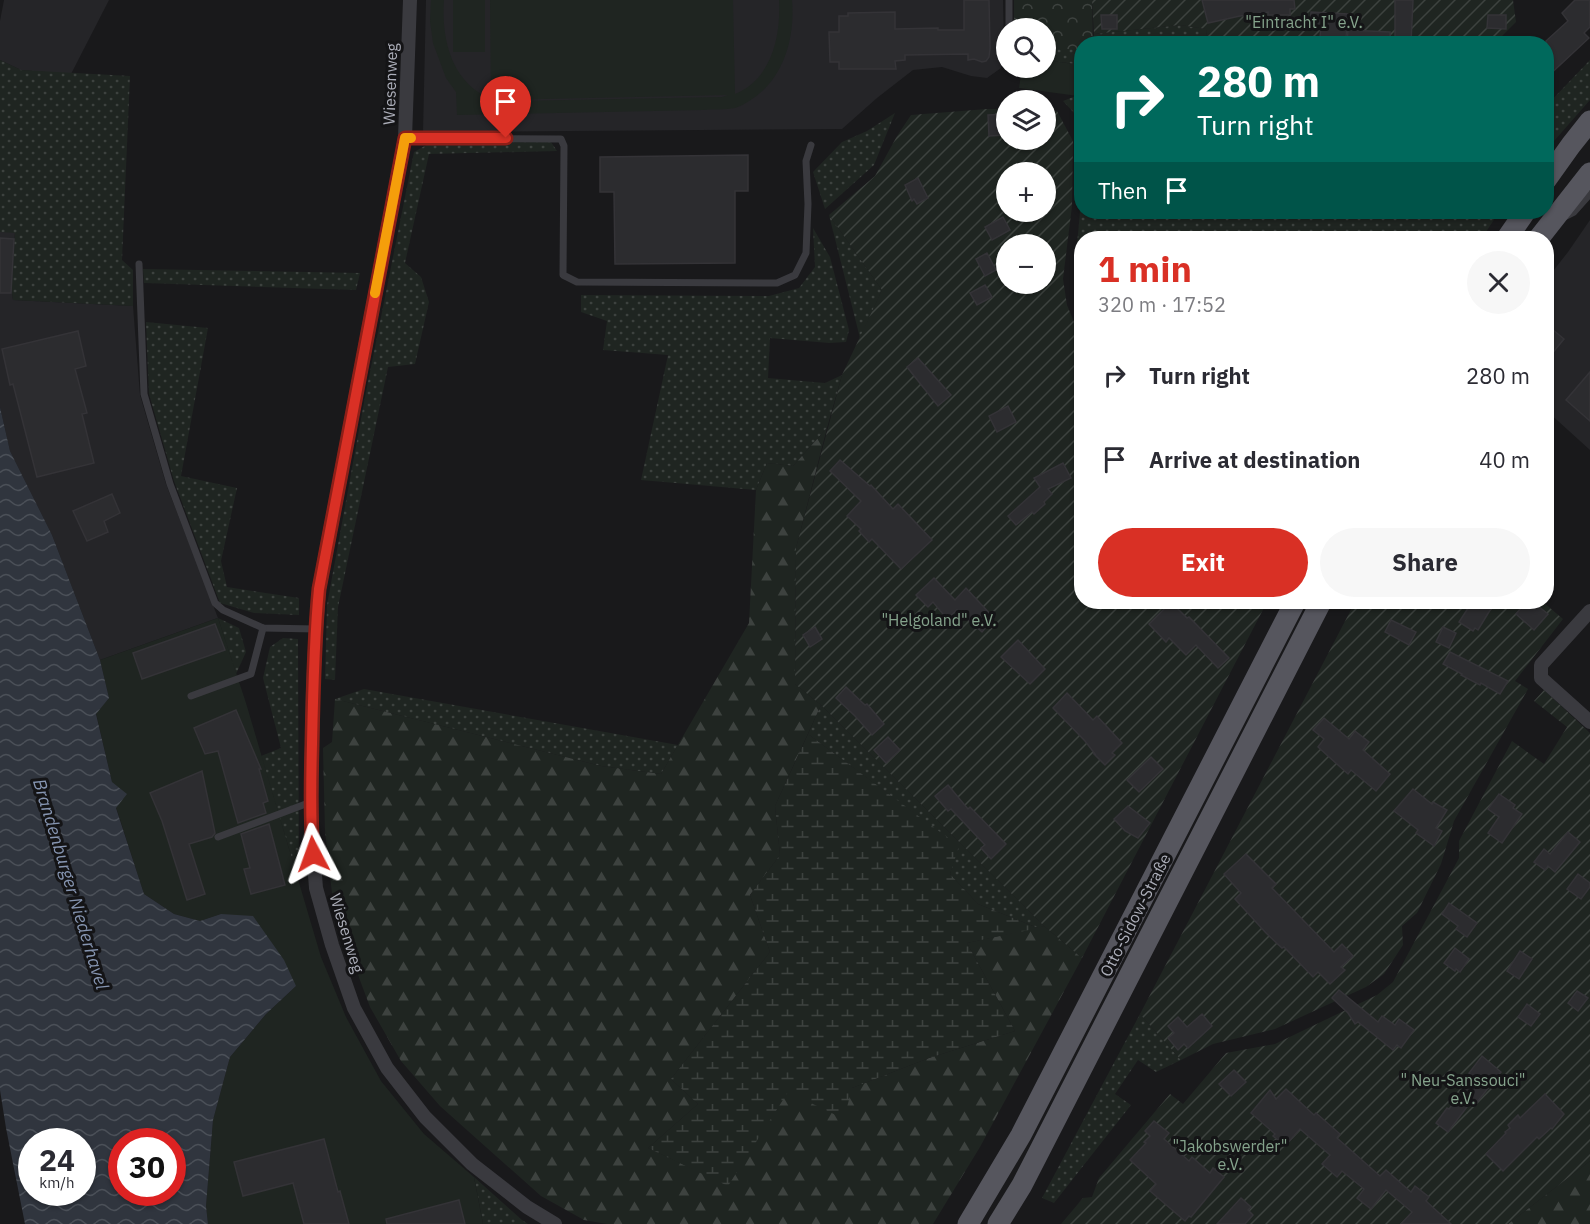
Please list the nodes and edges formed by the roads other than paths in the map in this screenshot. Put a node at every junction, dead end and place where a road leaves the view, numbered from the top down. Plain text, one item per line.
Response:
1 (410, 0) edge
2 (1009, 0) edge
3 (1009, 18) edge
4 (1590, 121) edge
5 (405, 138) junction
6 (811, 145) dead end
7 (1554, 169) edge
8 (1590, 173) edge
9 (1590, 194) edge
10 (1554, 218) edge
11 (1554, 219) edge
12 (1544, 231) edge
13 (139, 264) dead end
14 (1291, 609) edge
15 (1317, 609) edge
16 (1590, 611) edge
17 (262, 627) junction
18 (316, 629) junction
19 (191, 696) dead end
20 (1590, 722) edge
21 (311, 802) junction
22 (218, 837) dead end
23 (555, 1224) edge
24 (968, 1224) edge
25 (998, 1224) edge

1 - 5 street, Wiesenweg
2 - 3 lane
4 - 7 main road
5 - 6 lane
5 - 18 street, Wiesenweg
8 - 10 main road
9 - 12 lane
11 - 12 main road
13 - 17 lane
14 - 24 main road, Otto-Sidow-Straße
15 - 25 main road, Otto-Sidow-Straße
16 - 20 street
17 - 18 lane
17 - 19 lane
18 - 21 street, Wiesenweg
21 - 22 lane
21 - 23 street, Wiesenweg

